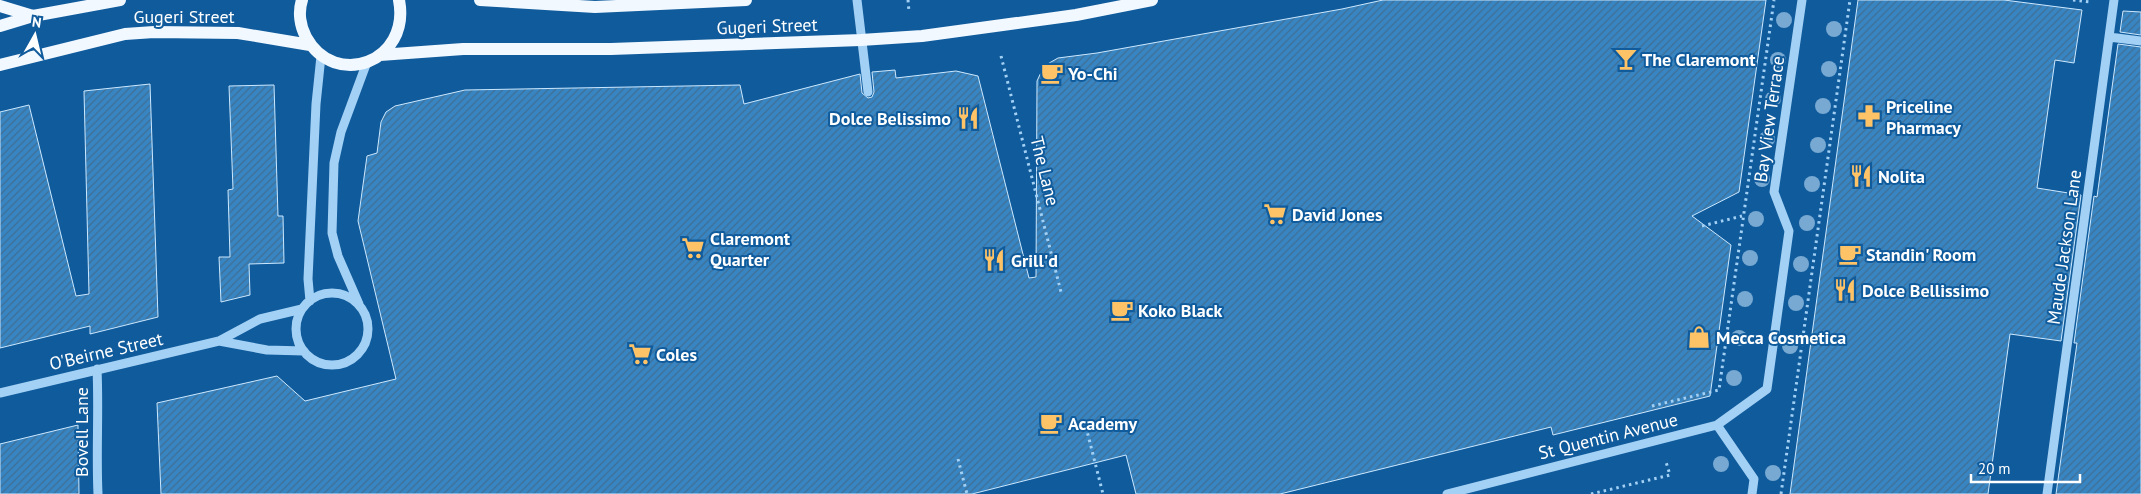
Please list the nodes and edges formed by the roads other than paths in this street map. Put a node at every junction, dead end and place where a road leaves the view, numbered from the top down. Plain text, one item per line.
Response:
1 (120, 0) edge
2 (302, 0) edge
3 (399, 0) edge
4 (480, 0) edge
5 (746, 0) edge
6 (857, 0) edge
7 (1152, 0) edge
8 (1802, 0) edge
9 (2114, 0) edge
10 (0, 6) edge
11 (33, 16) junction
12 (0, 26) edge
13 (2109, 37) junction
14 (861, 40) junction
15 (2141, 41) edge
16 (310, 45) junction
17 (380, 55) junction
18 (321, 56) junction
19 (367, 62) junction
20 (0, 65) edge
21 (868, 92) dead end
22 (310, 301) junction
23 (359, 304) junction
24 (302, 309) junction
25 (219, 341) junction
26 (304, 351) junction
27 (97, 369) junction
28 (1767, 389) joint
29 (0, 393) edge
30 (1716, 425) junction
31 (98, 494) edge
32 (1447, 494) edge
33 (1752, 494) edge
34 (2047, 494) edge

1 - 11 main road, Gugeri Street
2 - 16 main road
3 - 17 main road
4 - 5 main road, Gugeri Street
6 - 14 street
7 - 14 main road, Gugeri Street
8 - 28 street, Bay View Terrace
9 - 13 street, Maude Jackson Lane
10 - 11 main road
11 - 12 main road, Gugeri Street
13 - 15 street
13 - 34 street, Maude Jackson Lane
14 - 17 main road, Gugeri Street
14 - 21 street
16 - 18 main road
16 - 20 main road, Gugeri Street
17 - 19 main road
18 - 19 main road
18 - 22 street
19 - 23 street
22 - 23 street
22 - 24 street
23 - 26 street
24 - 25 street, O'Beirne Street
24 - 26 street
25 - 26 street, O'Beirne Street
25 - 27 street, O'Beirne Street
27 - 29 street, O'Beirne Street
27 - 31 street, Bovell Lane
28 - 30 street, St Quentin Avenue
30 - 32 street, St Quentin Avenue
30 - 33 street

